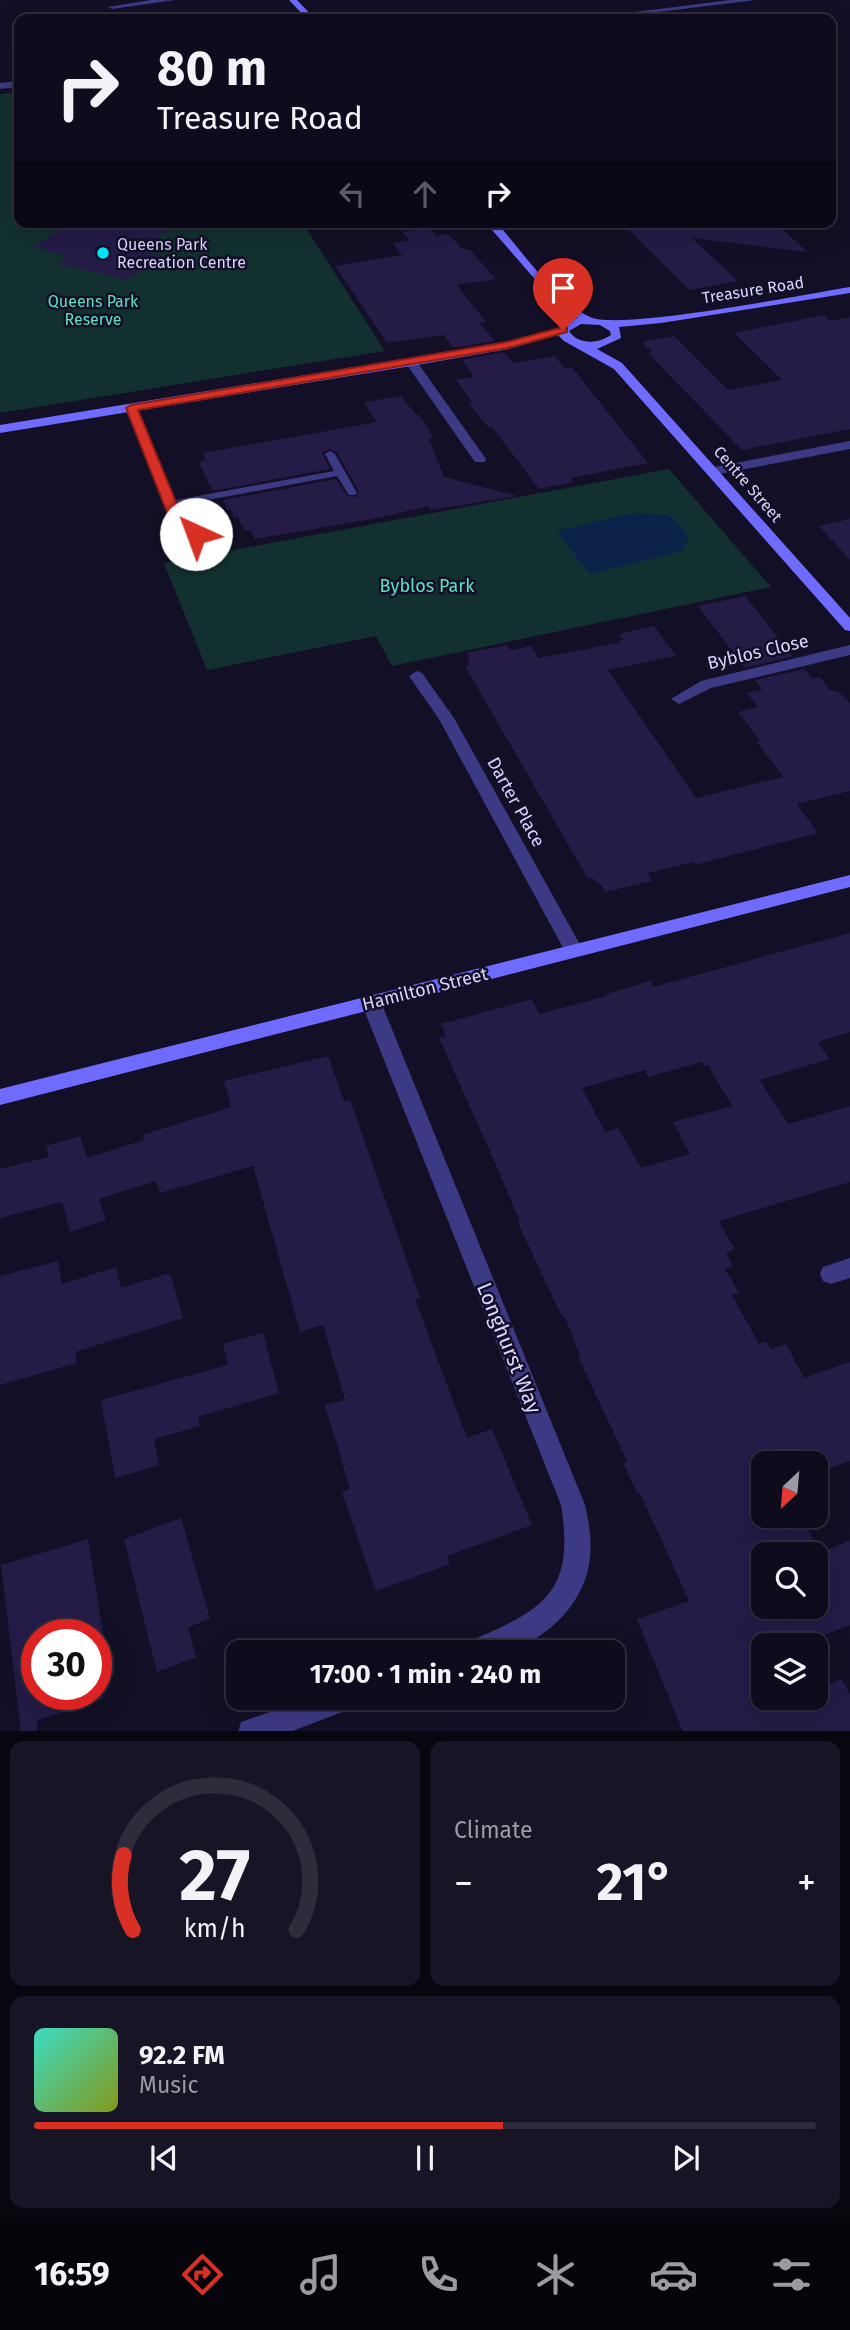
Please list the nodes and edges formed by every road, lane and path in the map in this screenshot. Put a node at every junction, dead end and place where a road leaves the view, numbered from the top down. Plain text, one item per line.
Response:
1 (171, 0) edge
2 (293, 0) edge
3 (752, 0) edge
4 (112, 7) dead end
5 (306, 14) edge
6 (627, 14) edge
7 (495, 228) edge
8 (850, 290) edge
9 (558, 299) junction
10 (587, 320) junction
11 (567, 327) junction
12 (612, 332) junction
13 (576, 343) junction
14 (508, 345) junction
15 (411, 362) junction
16 (618, 366) junction
17 (131, 408) junction
18 (0, 429) edge
19 (850, 446) edge
20 (330, 454) dead end
21 (480, 459) dead end
22 (714, 471) junction
23 (340, 473) junction
24 (352, 493) dead end
25 (170, 504) junction
26 (196, 534) dead end
27 (850, 627) edge
28 (850, 650) edge
29 (417, 676) dead end
30 (679, 699) dead end
31 (850, 881) edge
32 (574, 950) junction
33 (371, 1003) junction
34 (0, 1097) edge
35 (503, 1640) edge
36 (311, 1710) edge
37 (251, 1731) edge

1 - 4 street
2 - 5 street
3 - 6 street
7 - 9 street
8 - 12 street, Treasure Road
9 - 10 street
9 - 11 street
10 - 11 street
10 - 12 street
11 - 13 street
11 - 14 street
12 - 13 street, Treasure Road
12 - 16 street
13 - 14 street
13 - 16 street, Centre Street
14 - 15 street
15 - 17 street
15 - 21 street
16 - 22 street, Centre Street
17 - 18 street
17 - 25 street
19 - 22 street
20 - 23 lane
22 - 27 street, Centre Street
23 - 24 lane
23 - 25 lane
25 - 26 street
28 - 30 street, Byblos Close
29 - 32 street, Darter Place
31 - 32 street, Hamilton Street
32 - 33 street, Hamilton Street
33 - 34 street, Hamilton Street
33 - 35 street, Longhurst Way
36 - 37 street

